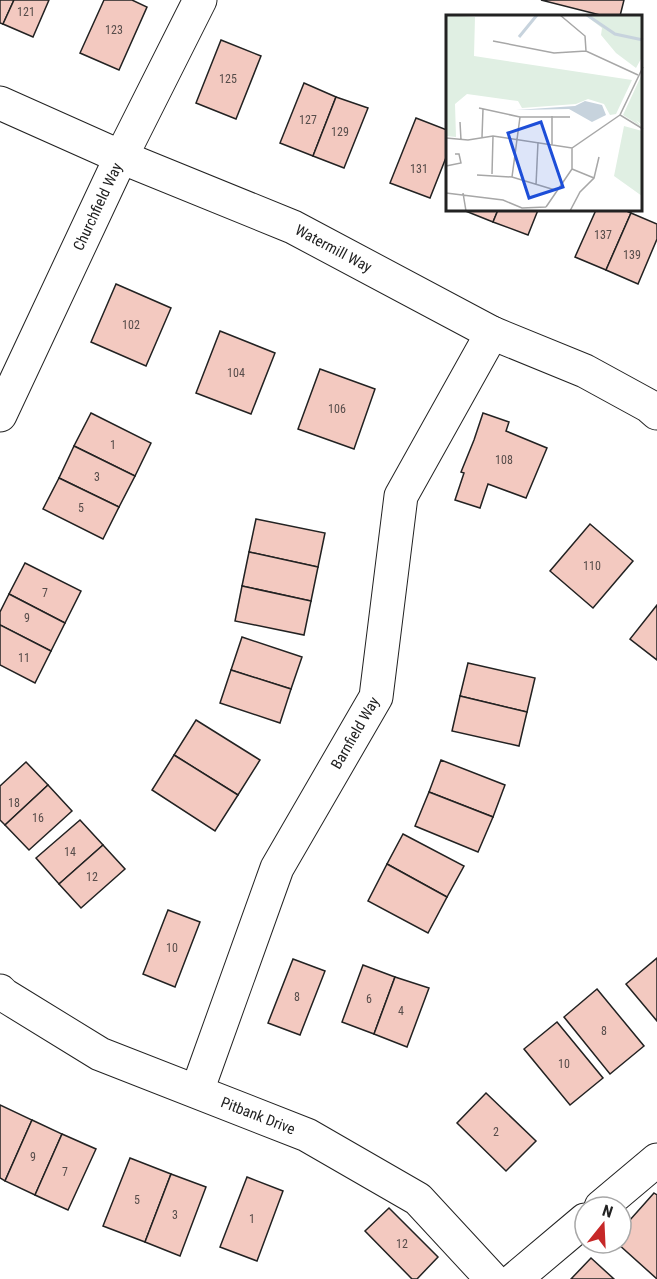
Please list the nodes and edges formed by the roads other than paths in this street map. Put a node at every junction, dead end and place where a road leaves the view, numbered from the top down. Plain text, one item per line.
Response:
1 (200, 0) edge
2 (0, 103) edge
3 (121, 157) junction
4 (492, 333) junction
5 (657, 413) edge
6 (0, 415) edge
7 (0, 991) edge
8 (197, 1092) junction
9 (657, 1160) edge
10 (615, 1195) edge
11 (573, 1230) edge
12 (492, 1279) edge
13 (515, 1279) edge

1 - 3 street, Churchfield Way
2 - 3 street, Watermill Way
3 - 4 street, Watermill Way
3 - 6 street, Churchfield Way
4 - 5 street, Watermill Way
4 - 8 street, Barnfield Way
7 - 8 street, Pitbank Drive
8 - 12 street, Pitbank Drive
9 - 10 street
11 - 13 street

